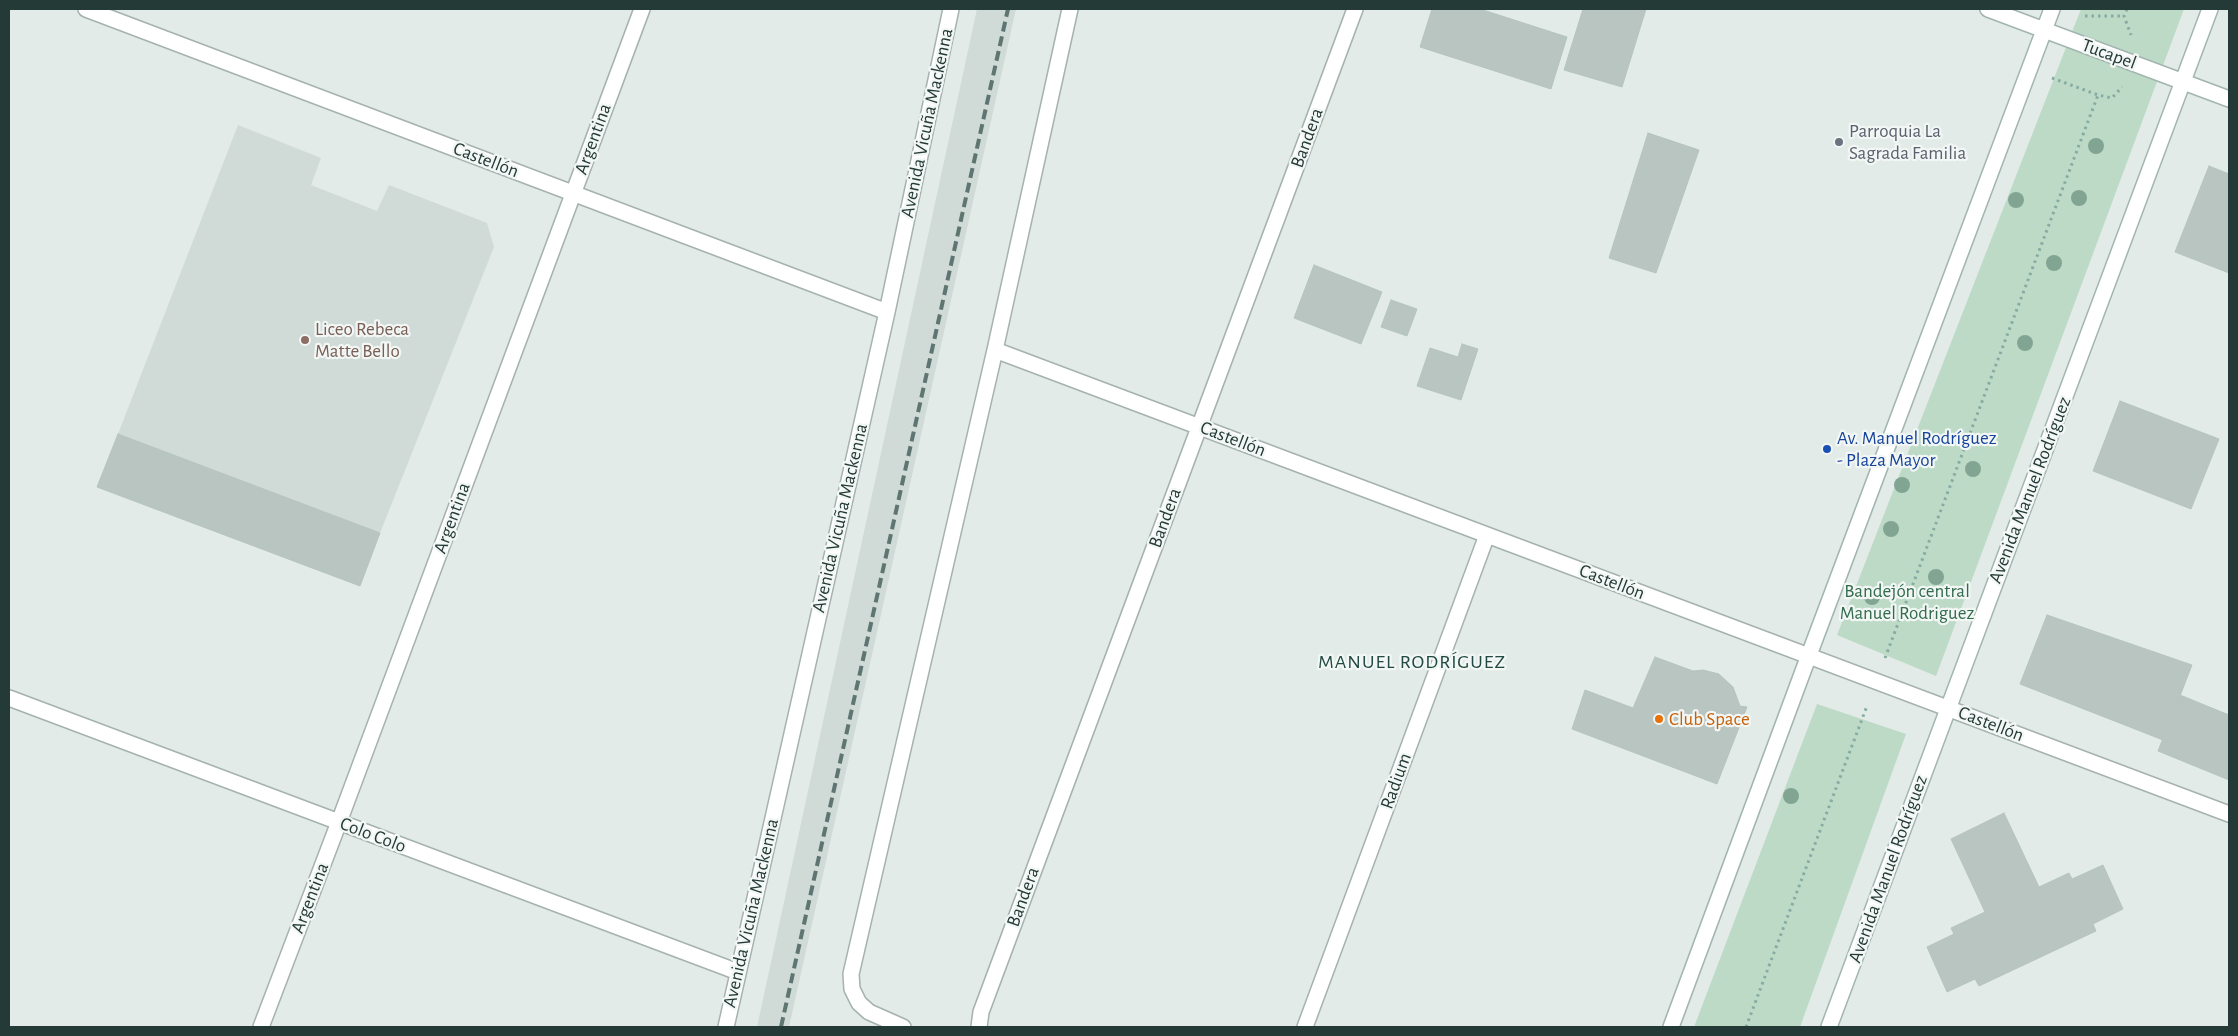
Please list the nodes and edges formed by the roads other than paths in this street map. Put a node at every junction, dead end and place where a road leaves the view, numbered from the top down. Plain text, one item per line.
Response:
1 (86, 9) edge
2 (642, 9) edge
3 (951, 9) edge
4 (1070, 9) edge
5 (1355, 9) edge
6 (1988, 9) edge
7 (2052, 9) edge
8 (2210, 9) edge
9 (2044, 30) junction
10 (2182, 82) junction
11 (2229, 100) edge
12 (573, 193) junction
13 (887, 312) junction
14 (995, 350) junction
15 (1199, 427) junction
16 (1487, 535) junction
17 (1809, 655) junction
18 (9, 698) edge
19 (1948, 708) junction
20 (2229, 814) edge
21 (339, 822) junction
22 (738, 972) junction
23 (261, 1027) edge
24 (726, 1027) edge
25 (903, 1027) edge
26 (979, 1027) edge
27 (1305, 1027) edge
28 (1672, 1027) edge
29 (1829, 1027) edge

1 - 12 street, Castellón
2 - 12 street, Argentina
3 - 13 street, Avenida Vicuña Mackenna
4 - 14 street
5 - 15 street, Bandera
6 - 9 street, Tucapel
7 - 9 street
8 - 10 street, Avenida Manuel Rodríguez
9 - 10 street, Tucapel
9 - 17 street
10 - 11 street, Tucapel
10 - 19 street, Avenida Manuel Rodríguez
12 - 13 street, Castellón
12 - 21 street, Argentina
13 - 22 street, Avenida Vicuña Mackenna
14 - 15 street, Castellón
14 - 25 street
15 - 16 street, Castellón
15 - 26 street, Bandera
16 - 17 street, Castellón
16 - 27 street, Radium
17 - 19 street, Castellón
17 - 28 street
18 - 21 street, Colo Colo
19 - 20 street, Castellón
19 - 29 street, Avenida Manuel Rodríguez
21 - 22 street, Colo Colo
21 - 23 street, Argentina
22 - 24 street, Avenida Vicuña Mackenna

